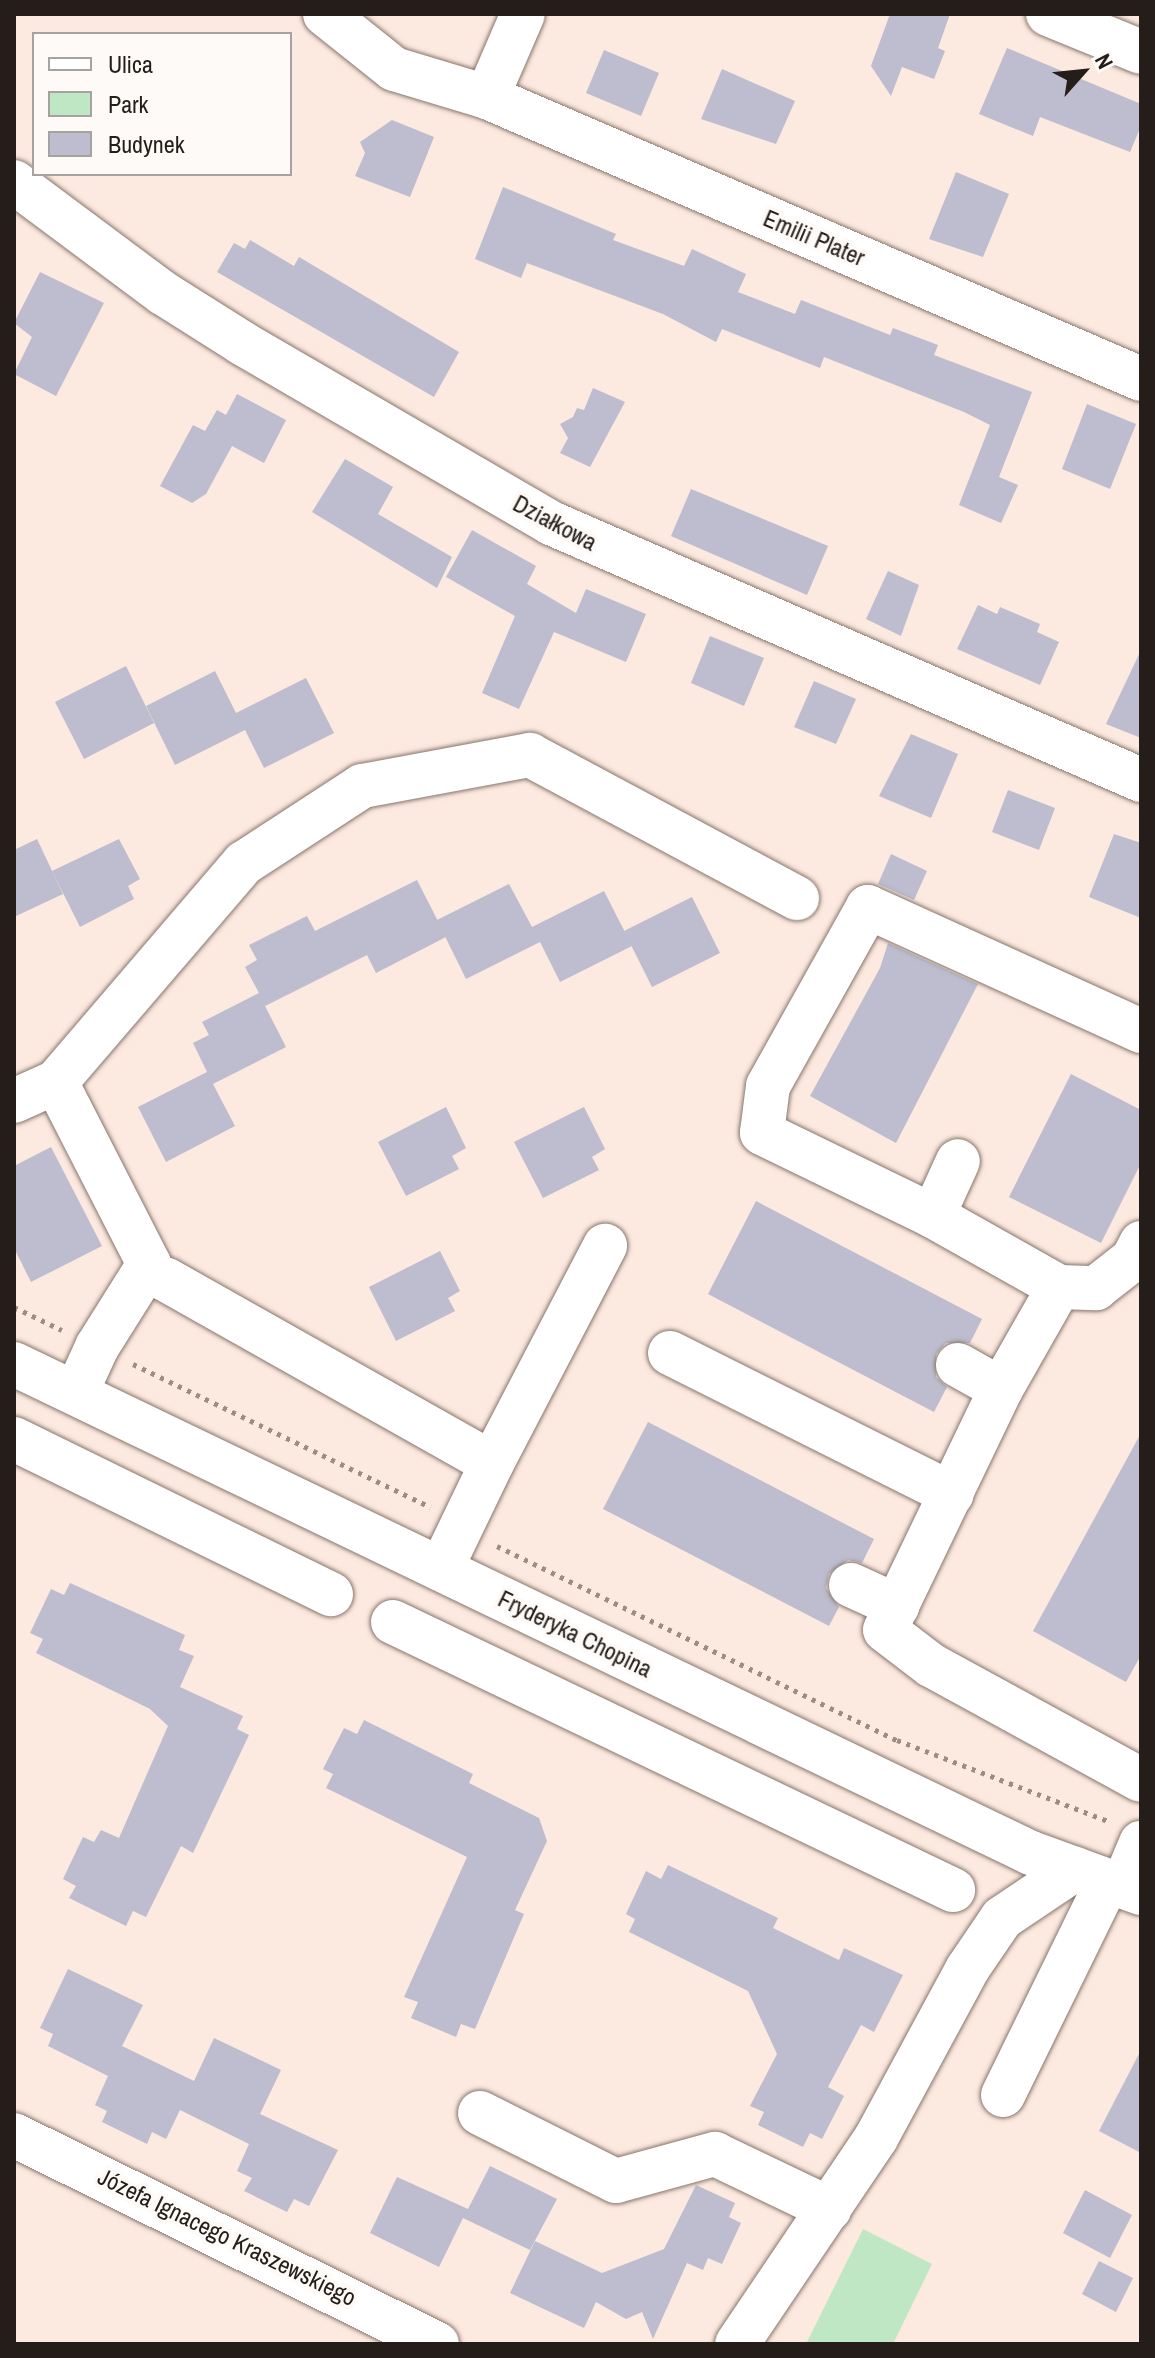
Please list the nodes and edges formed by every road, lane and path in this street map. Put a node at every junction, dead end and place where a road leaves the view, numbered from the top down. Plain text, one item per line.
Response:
1 (325, 14) edge
2 (523, 14) edge
3 (1048, 14) edge
4 (1141, 52) edge
5 (487, 97) junction
6 (14, 182) edge
7 (1141, 379) edge
8 (1141, 780) edge
9 (797, 898) dead end
10 (1141, 1031) edge
11 (56, 1082) junction
12 (14, 1101) edge
13 (958, 1161) dead end
14 (933, 1216) junction
15 (605, 1246) dead end
16 (1138, 1255) edge
17 (165, 1279) dead end
18 (1059, 1287) junction
19 (14, 1307) edge
20 (68, 1333) dead end
21 (670, 1353) dead end
22 (126, 1361) dead end
23 (14, 1364) edge
24 (958, 1365) dead end
25 (1001, 1389) junction
26 (86, 1397) junction
27 (14, 1439) edge
28 (492, 1463) junction
29 (69, 1467) junction
30 (952, 1494) junction
31 (440, 1515) dead end
32 (492, 1543) dead end
33 (441, 1569) junction
34 (851, 1585) dead end
35 (331, 1594) dead end
36 (897, 1606) junction
37 (393, 1622) dead end
38 (562, 1628) junction
39 (537, 1692) junction
40 (1141, 1780) edge
41 (1133, 1836) edge
42 (1112, 1882) edge
43 (953, 1890) dead end
44 (1003, 2095) dead end
45 (480, 2113) dead end
46 (14, 2135) edge
47 (830, 2209) junction
48 (437, 2344) edge
49 (737, 2344) edge

1 - 5 street, Emilii Plater
2 - 5 street
3 - 4 street
5 - 7 street, Emilii Plater
6 - 8 street, Działkowa
9 - 11 street
10 - 14 street
11 - 12 street
11 - 26 street
13 - 14 street
14 - 18 street
15 - 28 street
16 - 18 street
17 - 28 street
18 - 25 street
19 - 20 path
21 - 30 street
22 - 31 path
23 - 26 street, Fryderyka Chopina
24 - 25 street
25 - 30 street
26 - 29 street
26 - 33 street, Fryderyka Chopina
27 - 29 street
28 - 33 street
29 - 35 street
30 - 36 street
32 - 41 path
33 - 38 street, Fryderyka Chopina
34 - 36 street
36 - 40 street
37 - 39 street
38 - 39 street
38 - 42 street, Fryderyka Chopina
39 - 43 street
41 - 42 street
42 - 44 street
42 - 47 street
45 - 47 street
46 - 48 street, Józefa Ignacego Kraszewskiego
47 - 49 street

